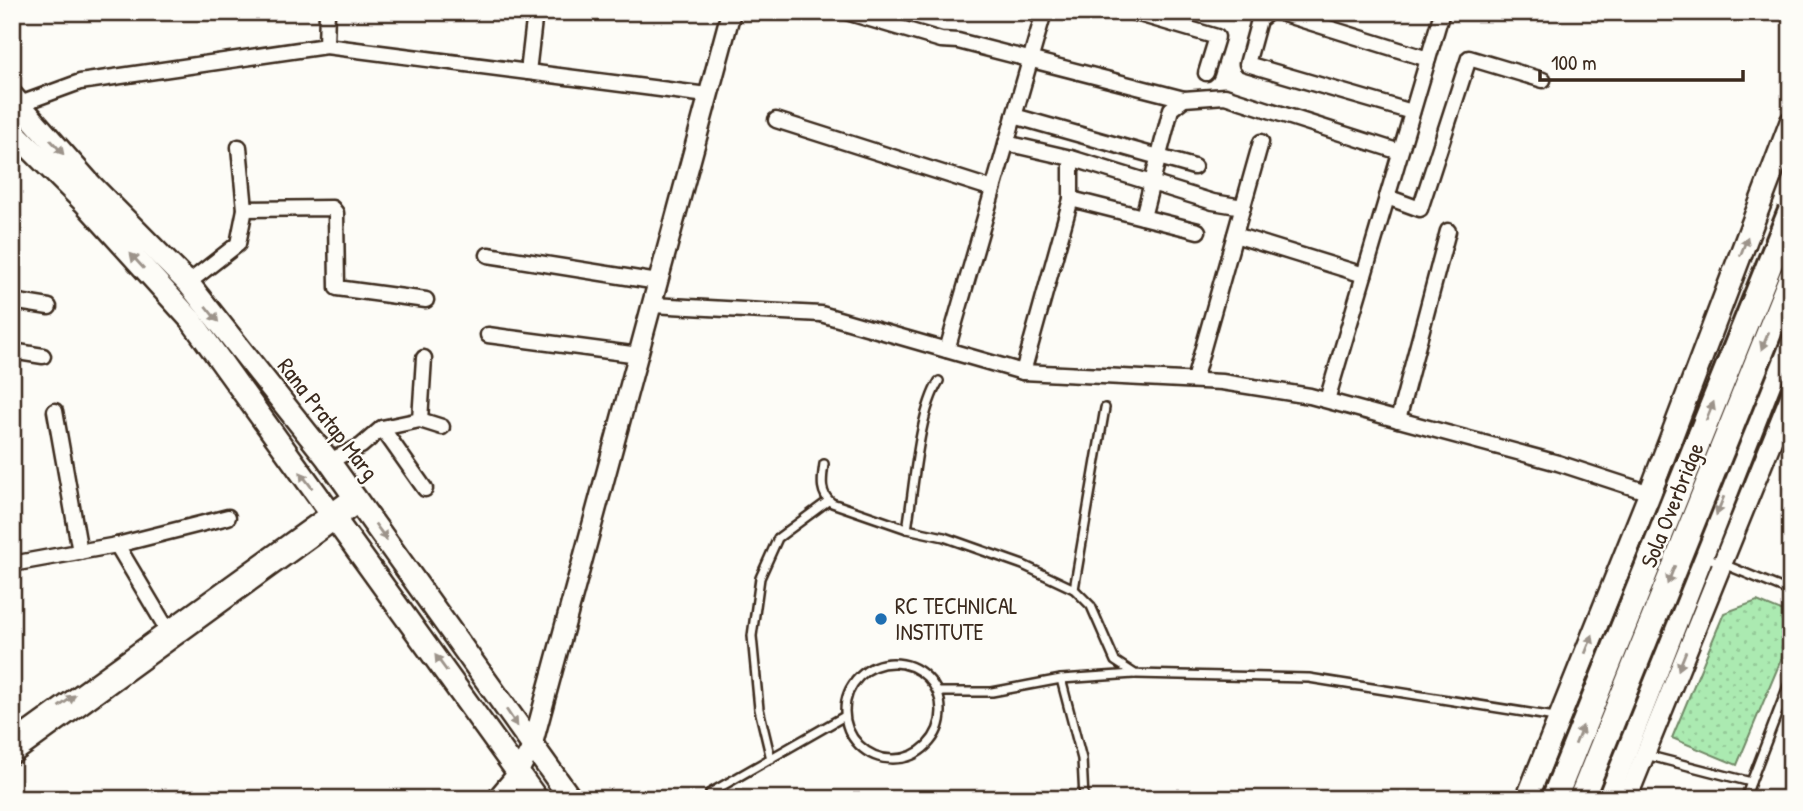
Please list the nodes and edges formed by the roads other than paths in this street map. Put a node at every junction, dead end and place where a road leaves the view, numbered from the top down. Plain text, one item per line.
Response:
1 (327, 12) edge
2 (535, 12) edge
3 (731, 12) edge
4 (846, 12) edge
5 (1044, 12) edge
6 (1132, 12) edge
7 (1269, 12) edge
8 (1277, 12) edge
9 (1442, 12) edge
10 (326, 46) junction
11 (1428, 60) junction
12 (1030, 61) junction
13 (528, 72) junction
14 (1206, 73) dead end
15 (1543, 80) dead end
16 (706, 96) junction
17 (1184, 99) junction
18 (16, 100) edge
19 (1412, 112) junction
20 (1014, 116) junction
21 (776, 120) dead end
22 (1791, 122) edge
23 (12, 128) edge
24 (1261, 142) dead end
25 (1006, 143) junction
26 (239, 147) dead end
27 (1400, 152) junction
28 (1158, 157) junction
29 (1072, 158) junction
30 (1194, 167) dead end
31 (1152, 183) junction
32 (993, 189) junction
33 (1387, 197) junction
34 (1071, 199) junction
35 (1243, 207) junction
36 (245, 209) junction
37 (1791, 211) edge
38 (1143, 217) junction
39 (1198, 231) dead end
40 (1448, 231) dead end
41 (1235, 235) junction
42 (488, 255) dead end
43 (1364, 275) junction
44 (1791, 278) edge
45 (658, 282) junction
46 (188, 284) junction
47 (426, 300) dead end
48 (12, 302) edge
49 (652, 305) junction
50 (48, 307) dead end
51 (1791, 329) edge
52 (488, 335) dead end
53 (947, 350) junction
54 (12, 351) edge
55 (639, 355) junction
56 (43, 356) dead end
57 (424, 358) dead end
58 (1023, 372) junction
59 (1194, 380) junction
60 (939, 381) dead end
61 (1791, 394) edge
62 (1327, 400) junction
63 (1105, 408) dead end
64 (55, 411) dead end
65 (420, 420) junction
66 (1398, 420) junction
67 (442, 427) dead end
68 (382, 428) junction
69 (329, 461) junction
70 (824, 464) dead end
71 (425, 489) dead end
72 (1650, 493) junction
73 (357, 499) junction
74 (828, 501) junction
75 (228, 517) dead end
76 (334, 517) junction
77 (907, 529) junction
78 (117, 545) junction
79 (80, 552) junction
80 (1700, 554) junction
81 (12, 564) edge
82 (1721, 565) junction
83 (1074, 589) junction
84 (1791, 592) edge
85 (167, 629) junction
86 (116, 673) junction
87 (1135, 674) junction
88 (1791, 678) edge
89 (1061, 679) junction
90 (937, 692) junction
91 (844, 717) junction
92 (1559, 718) junction
93 (12, 741) edge
94 (531, 747) junction
95 (1644, 755) junction
96 (12, 757) edge
97 (771, 759) junction
98 (518, 773) junction
99 (1751, 782) junction
100 (496, 799) edge
101 (537, 799) edge
102 (571, 799) edge
103 (711, 799) edge
104 (1084, 799) edge
105 (1527, 799) edge
106 (1554, 799) edge
107 (1581, 799) edge
108 (1607, 799) edge
109 (1627, 799) edge
110 (1745, 799) edge

1 - 10 street
2 - 13 street
3 - 16 street
4 - 12 street
5 - 12 street
6 - 14 street
7 - 19 street
8 - 11 street
9 - 11 street
10 - 13 street
10 - 18 street
11 - 19 street
12 - 17 street
12 - 20 street
13 - 16 street
15 - 33 street
16 - 45 street
17 - 27 street
17 - 28 street
18 - 23 street
18 -> 46 main road, Rana Pratap Marg
19 - 27 street
20 - 25 street
20 - 28 street
21 - 32 street
72 -> 22 main road
76 -> 23 main road
24 - 35 street
25 - 29 street
25 - 32 street
26 - 36 street
27 - 33 street
28 - 30 street
28 - 31 street
29 - 31 street
29 - 34 street
31 - 35 street
31 - 38 street
32 - 53 street
33 - 43 street
34 - 38 street
34 - 58 street
35 - 41 street
36 - 46 street
36 - 47 street
106 -> 37 highway, Sola Overbridge, bridge
38 - 39 street
40 - 66 street
41 - 43 street
41 - 59 street
42 - 45 street
43 - 62 street
44 -> 107 highway, Sola Overbridge, bridge
45 - 49 street
46 -> 69 main road, Rana Pratap Marg
48 - 50 street
49 - 53 street
49 - 55 street
51 -> 80 main road
52 - 55 street
53 - 58 street
54 - 56 street
55 - 94 street
57 - 65 street
58 - 59 street
59 - 62 street
60 - 77 lane
61 - 82 street
62 - 66 street
63 - 83 lane
64 - 79 street
65 - 67 street
65 - 68 street
66 - 72 street
68 - 69 street
68 - 71 street
69 - 73 main road, Rana Pratap Marg
70 - 74 lane
72 - 80 street
92 -> 72 main road
73 - 76 street
73 -> 94 main road, Rana Pratap Marg
74 - 77 lane
74 - 97 lane
75 - 78 street
76 - 85 street
76 - 86 street
98 -> 76 main road
77 - 83 lane
78 - 79 street
78 - 85 street
79 - 81 street
80 - 82 lane
80 - 108 main road
82 - 84 lane
82 -> 95 street
83 - 87 lane
85 - 86 street
93 -> 86 street
86 - 96 street
87 - 89 lane
87 - 92 lane
88 - 99 lane
89 - 90 lane
89 - 104 lane
90 - 91 lane
90 - 91 lane
91 - 97 lane
92 - 105 main road
94 - 98 street
94 - 102 main road, Rana Pratap Marg
95 - 99 lane
95 - 109 street
97 - 103 lane
98 - 100 street
98 - 101 main road
99 - 110 lane

